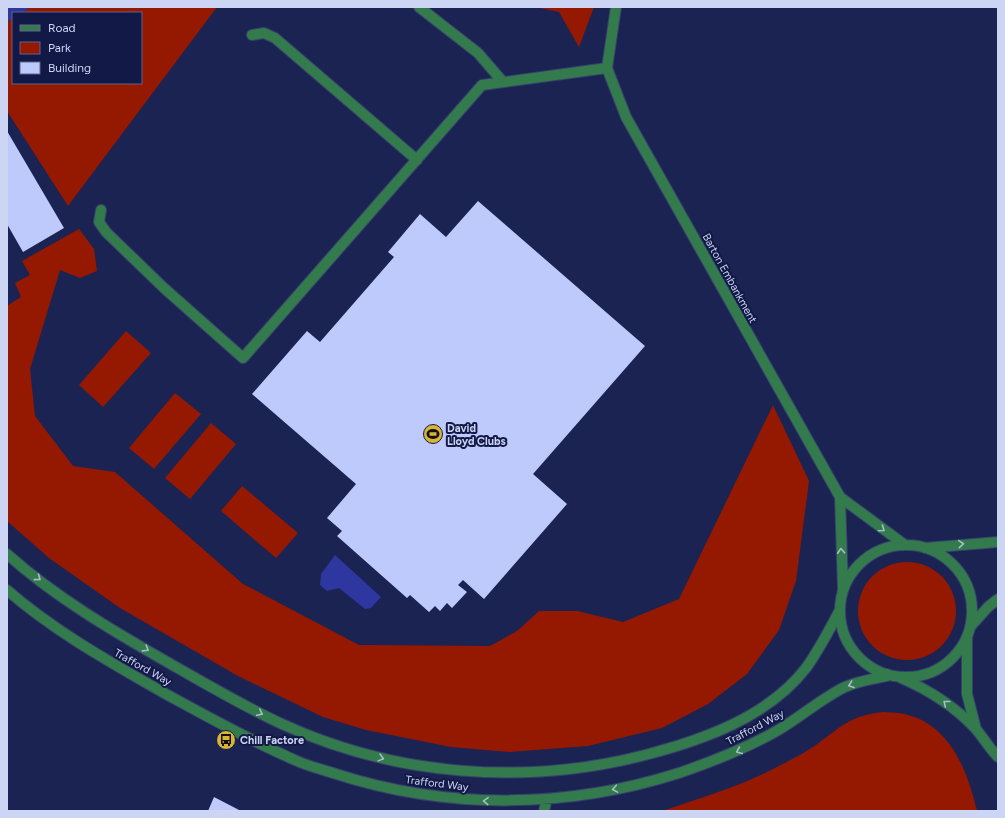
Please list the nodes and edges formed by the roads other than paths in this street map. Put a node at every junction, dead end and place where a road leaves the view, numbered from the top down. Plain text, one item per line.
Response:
1 (419, 7) edge
2 (616, 7) edge
3 (252, 35) dead end
4 (607, 68) junction
5 (503, 82) junction
6 (417, 160) junction
7 (101, 210) dead end
8 (840, 497) junction
9 (998, 542) edge
10 (905, 545) junction
11 (925, 548) junction
12 (7, 554) edge
13 (7, 590) edge
14 (843, 590) junction
15 (998, 599) edge
16 (840, 610) junction
17 (968, 632) junction
18 (887, 674) junction
19 (897, 676) junction
20 (976, 729) junction
21 (998, 757) edge
22 (547, 799) junction
23 (544, 811) edge

1 - 5 street
2 - 4 street
3 - 6 street
4 - 5 street
4 - 8 street, Barton Embankment
5 - 6 street
6 - 7 street
8 -> 10 street, Barton Embankment
14 -> 8 street, Barton Embankment
11 -> 9 street
10 - 11 street
10 - 14 street
11 - 17 street
12 -> 16 street, Trafford Way
22 -> 13 street, Trafford Way
14 - 16 street
15 - 17 street
16 - 18 street
17 - 19 street
17 - 20 street
18 - 19 street
18 -> 22 street, Trafford Way
20 -> 19 street
20 - 21 street
22 - 23 street

